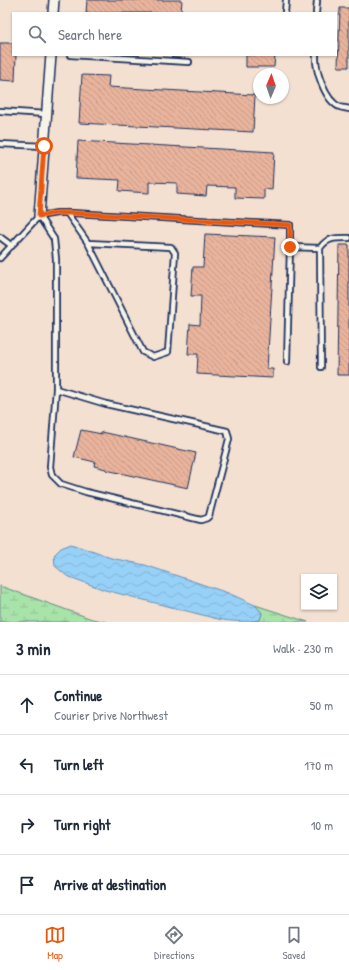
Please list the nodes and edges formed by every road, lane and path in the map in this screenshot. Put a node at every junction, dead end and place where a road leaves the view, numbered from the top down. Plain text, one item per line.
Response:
1 (54, 0) edge
2 (286, 0) edge
3 (317, 1) edge
4 (53, 12) edge
5 (285, 12) edge
6 (316, 12) edge
7 (50, 56) edge
8 (87, 56) edge
9 (316, 56) edge
10 (189, 62) dead end
11 (349, 109) edge
12 (0, 111) edge
13 (46, 114) junction
14 (0, 144) edge
15 (44, 146) junction
16 (67, 213) junction
17 (39, 216) junction
18 (0, 237) edge
19 (349, 238) edge
20 (88, 243) junction
21 (12, 246) junction
22 (290, 247) junction
23 (320, 248) junction
24 (0, 258) edge
25 (287, 362) dead end
26 (321, 367) dead end
27 (56, 389) junction

1 - 4 street
2 - 5 lane
3 - 6 lane
7 - 13 street
8 - 10 lane
9 - 11 lane
12 - 13 lane
13 - 15 street
14 - 15 lane
15 - 17 street
16 - 17 lane
16 - 20 lane
16 - 22 lane
17 - 21 lane
17 - 27 lane
18 - 21 lane
19 - 23 lane
20 - 20 lane
21 - 24 lane
22 - 23 lane
22 - 25 lane
23 - 26 lane
27 - 27 lane

